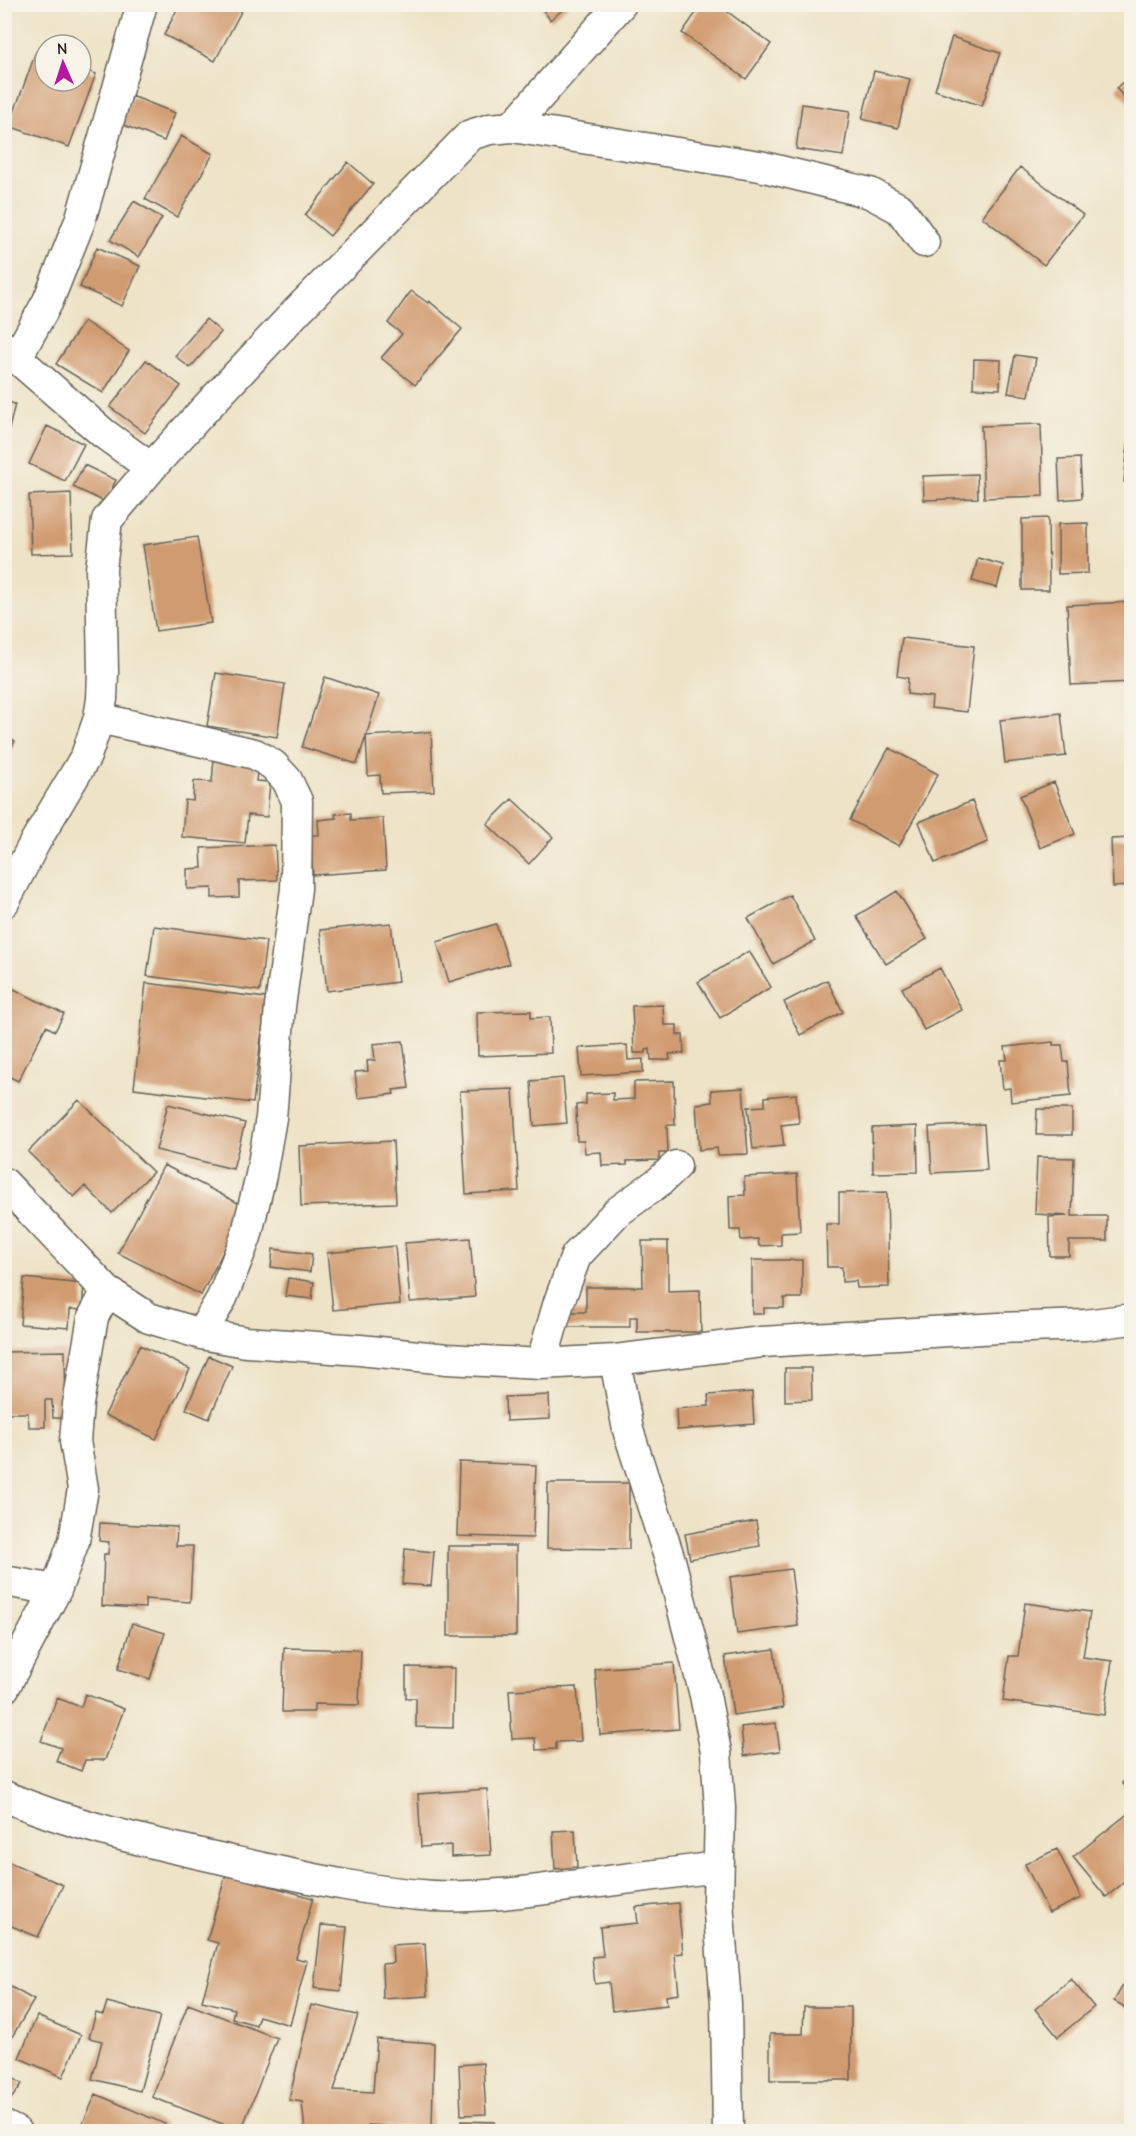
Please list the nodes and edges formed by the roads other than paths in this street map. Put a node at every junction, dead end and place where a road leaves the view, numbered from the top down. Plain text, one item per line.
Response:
1 (142, 4) edge
2 (621, 4) edge
3 (512, 127) junction
4 (924, 242) dead end
5 (10, 353) edge
6 (151, 468) junction
7 (99, 718) junction
8 (4, 902) edge
9 (676, 1166) dead end
10 (4, 1183) edge
11 (106, 1291) junction
12 (1131, 1319) edge
13 (201, 1334) junction
14 (615, 1360) junction
15 (541, 1364) junction
16 (4, 1581) edge
17 (56, 1590) junction
18 (4, 1688) edge
19 (4, 1796) edge
20 (718, 1867) junction
21 (4, 2126) edge
22 (16, 2132) edge
23 (728, 2132) edge

1 - 5 street
2 - 3 street
3 - 4 street
3 - 6 street
5 - 6 street
6 - 7 street
7 - 8 street
7 - 13 street
9 - 15 street
10 - 11 street
11 - 13 street
11 - 17 street
12 - 14 street
13 - 15 street
14 - 15 street
14 - 20 street
16 - 17 street
17 - 18 street
19 - 20 street
20 - 23 street
21 - 22 street

